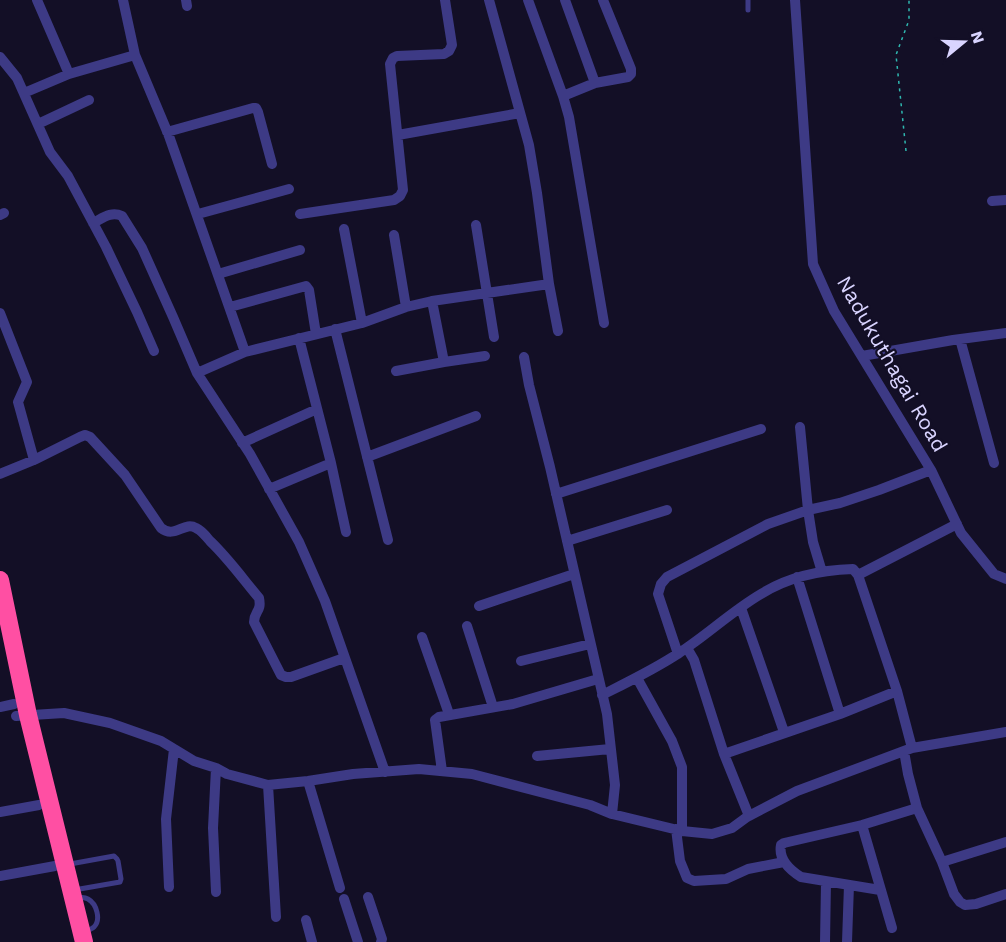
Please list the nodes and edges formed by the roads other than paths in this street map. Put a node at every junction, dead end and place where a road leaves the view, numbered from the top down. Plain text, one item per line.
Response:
1 (37, 0) edge
2 (123, 0) edge
3 (445, 0) edge
4 (489, 0) edge
5 (528, 0) edge
6 (565, 0) edge
7 (603, 0) edge
8 (748, 0) edge
9 (795, 0) edge
10 (748, 10) dead end
11 (135, 55) junction
12 (0, 57) edge
13 (69, 74) junction
14 (595, 83) junction
15 (24, 93) junction
16 (563, 96) junction
17 (89, 100) dead end
18 (520, 113) junction
19 (38, 124) junction
20 (167, 132) junction
21 (398, 135) junction
22 (273, 164) dead end
23 (289, 189) dead end
24 (1006, 200) edge
25 (992, 201) dead end
26 (198, 214) junction
27 (300, 214) dead end
28 (93, 223) junction
29 (476, 225) dead end
30 (344, 230) dead end
31 (394, 235) dead end
32 (300, 250) dead end
33 (218, 274) junction
34 (549, 284) junction
35 (486, 292) junction
36 (432, 301) junction
37 (230, 307) junction
38 (406, 307) junction
39 (0, 313) edge
40 (362, 322) junction
41 (604, 323) dead end
42 (335, 329) junction
43 (558, 331) dead end
44 (1006, 333) edge
45 (316, 334) junction
46 (494, 337) dead end
47 (299, 338) junction
48 (960, 339) junction
49 (154, 351) dead end
50 (245, 352) junction
51 (862, 356) junction
52 (485, 357) dead end
53 (524, 357) dead end
54 (444, 362) junction
55 (396, 371) dead end
56 (197, 373) junction
57 (317, 409) junction
58 (476, 416) dead end
59 (800, 427) dead end
60 (761, 429) dead end
61 (242, 443) junction
62 (367, 457) junction
63 (34, 460) junction
64 (331, 463) junction
65 (994, 463) dead end
66 (931, 470) junction
67 (0, 474) edge
68 (269, 489) junction
69 (556, 494) junction
70 (667, 510) dead end
71 (808, 510) junction
72 (957, 524) junction
73 (346, 532) dead end
74 (388, 540) dead end
75 (567, 541) junction
76 (822, 572) junction
77 (574, 574) junction
78 (858, 575) junction
79 (797, 577) junction
80 (1006, 579) edge
81 (0, 580) edge
82 (479, 606) dead end
83 (741, 608) junction
84 (466, 626) dead end
85 (422, 637) dead end
86 (0, 640) edge
87 (590, 644) junction
88 (682, 651) junction
89 (345, 658) junction
90 (521, 661) dead end
91 (637, 678) junction
92 (598, 679) junction
93 (897, 691) junction
94 (602, 695) junction
95 (494, 707) junction
96 (15, 710) edge
97 (449, 714) junction
98 (840, 714) junction
99 (784, 732) junction
100 (1006, 732) edge
101 (174, 749) junction
102 (610, 749) junction
103 (908, 749) junction
104 (724, 754) junction
105 (537, 756) dead end
106 (216, 768) junction
107 (442, 771) junction
108 (385, 772) junction
109 (308, 781) junction
110 (268, 785) junction
111 (39, 805) junction
112 (917, 808) junction
113 (0, 812) edge
114 (612, 814) junction
115 (749, 816) junction
116 (862, 825) junction
117 (679, 830) junction
118 (1006, 842) edge
119 (784, 862) junction
120 (942, 862) junction
121 (60, 866) junction
122 (0, 876) edge
123 (826, 882) junction
124 (849, 885) junction
125 (169, 887) dead end
126 (340, 888) dead end
127 (880, 890) junction
128 (216, 892) dead end
129 (72, 894) junction
130 (1006, 894) edge
131 (368, 897) dead end
132 (344, 899) dead end
133 (276, 917) dead end
134 (306, 920) dead end
135 (892, 928) dead end
136 (80, 939) edge
137 (312, 942) edge
138 (358, 942) edge
139 (381, 942) edge
140 (825, 942) edge
141 (847, 942) edge

1 - 13 street
2 - 11 street
3 - 21 street
4 - 18 street
5 - 16 street
6 - 14 street
7 - 14 street
8 - 10 lane
9 - 51 street, Nadukuthagai Road
11 - 13 street
11 - 20 street
12 - 15 street
13 - 15 street
14 - 16 street
15 - 19 street
16 - 41 street
17 - 19 street
18 - 21 street
18 - 34 street
19 - 28 street
20 - 22 street
20 - 26 street
21 - 27 street
23 - 26 street
24 - 25 street
26 - 33 street
28 - 49 street
28 - 56 street
29 - 35 street
30 - 40 street
31 - 38 street
32 - 33 street
33 - 37 street
34 - 35 street
34 - 43 street
35 - 36 street
35 - 46 street
36 - 38 street
36 - 54 street
37 - 45 street
37 - 50 street
38 - 40 street
39 - 63 street
40 - 42 street
42 - 45 street
42 - 62 street
44 - 48 street
45 - 47 street
47 - 50 street
47 - 57 street
48 - 51 street
48 - 65 street
50 - 56 street
51 - 66 street, Nadukuthagai Road
52 - 54 street
53 - 69 street
54 - 55 street
56 - 61 street
57 - 61 street
57 - 64 street
58 - 62 street
59 - 71 street
60 - 69 street
61 - 68 street
62 - 74 street
63 - 67 street
63 - 89 street
64 - 68 street
64 - 73 street
66 - 71 street
66 - 72 street, Nadukuthagai Road
68 - 89 street
69 - 75 street
70 - 75 street
71 - 76 street
71 - 88 street
72 - 78 street
72 - 80 street, Nadukuthagai Road
75 - 77 street
76 - 78 street
76 - 79 street
77 - 82 street
77 - 87 street
78 - 93 street
79 - 83 street
79 - 98 street
81 - 96 highway
83 - 88 street
83 - 99 street
84 - 95 street
85 - 97 street
86 - 96 highway
87 - 90 street
87 - 92 street
88 - 91 street
88 - 104 street
89 - 108 street
91 - 94 street
91 - 117 street
92 - 94 street
92 - 95 street
93 - 98 street
93 - 103 street
94 - 102 street
95 - 97 street
96 - 101 street
96 - 111 highway
96 - 121 highway
97 - 107 street
98 - 99 street
99 - 104 street
100 - 103 street
101 - 106 street
101 - 125 street
102 - 105 street
102 - 114 street
103 - 112 street
103 - 115 street
104 - 115 street
106 - 110 street
106 - 128 street
107 - 108 street
107 - 114 street
108 - 109 street
109 - 110 street
109 - 126 street
110 - 133 street
111 - 113 street
111 - 121 highway
112 - 116 street
112 - 120 street
114 - 117 street
115 - 117 street
116 - 119 street
116 - 127 street
117 - 119 street
118 - 120 street
119 - 123 street
120 - 130 street
121 - 122 street
121 - 129 highway
121 - 129 lane
121 - 136 highway
123 - 124 street
123 - 140 street
124 - 127 street
124 - 141 street
127 - 135 street
129 - 136 highway
131 - 139 street
132 - 138 street
134 - 137 street

